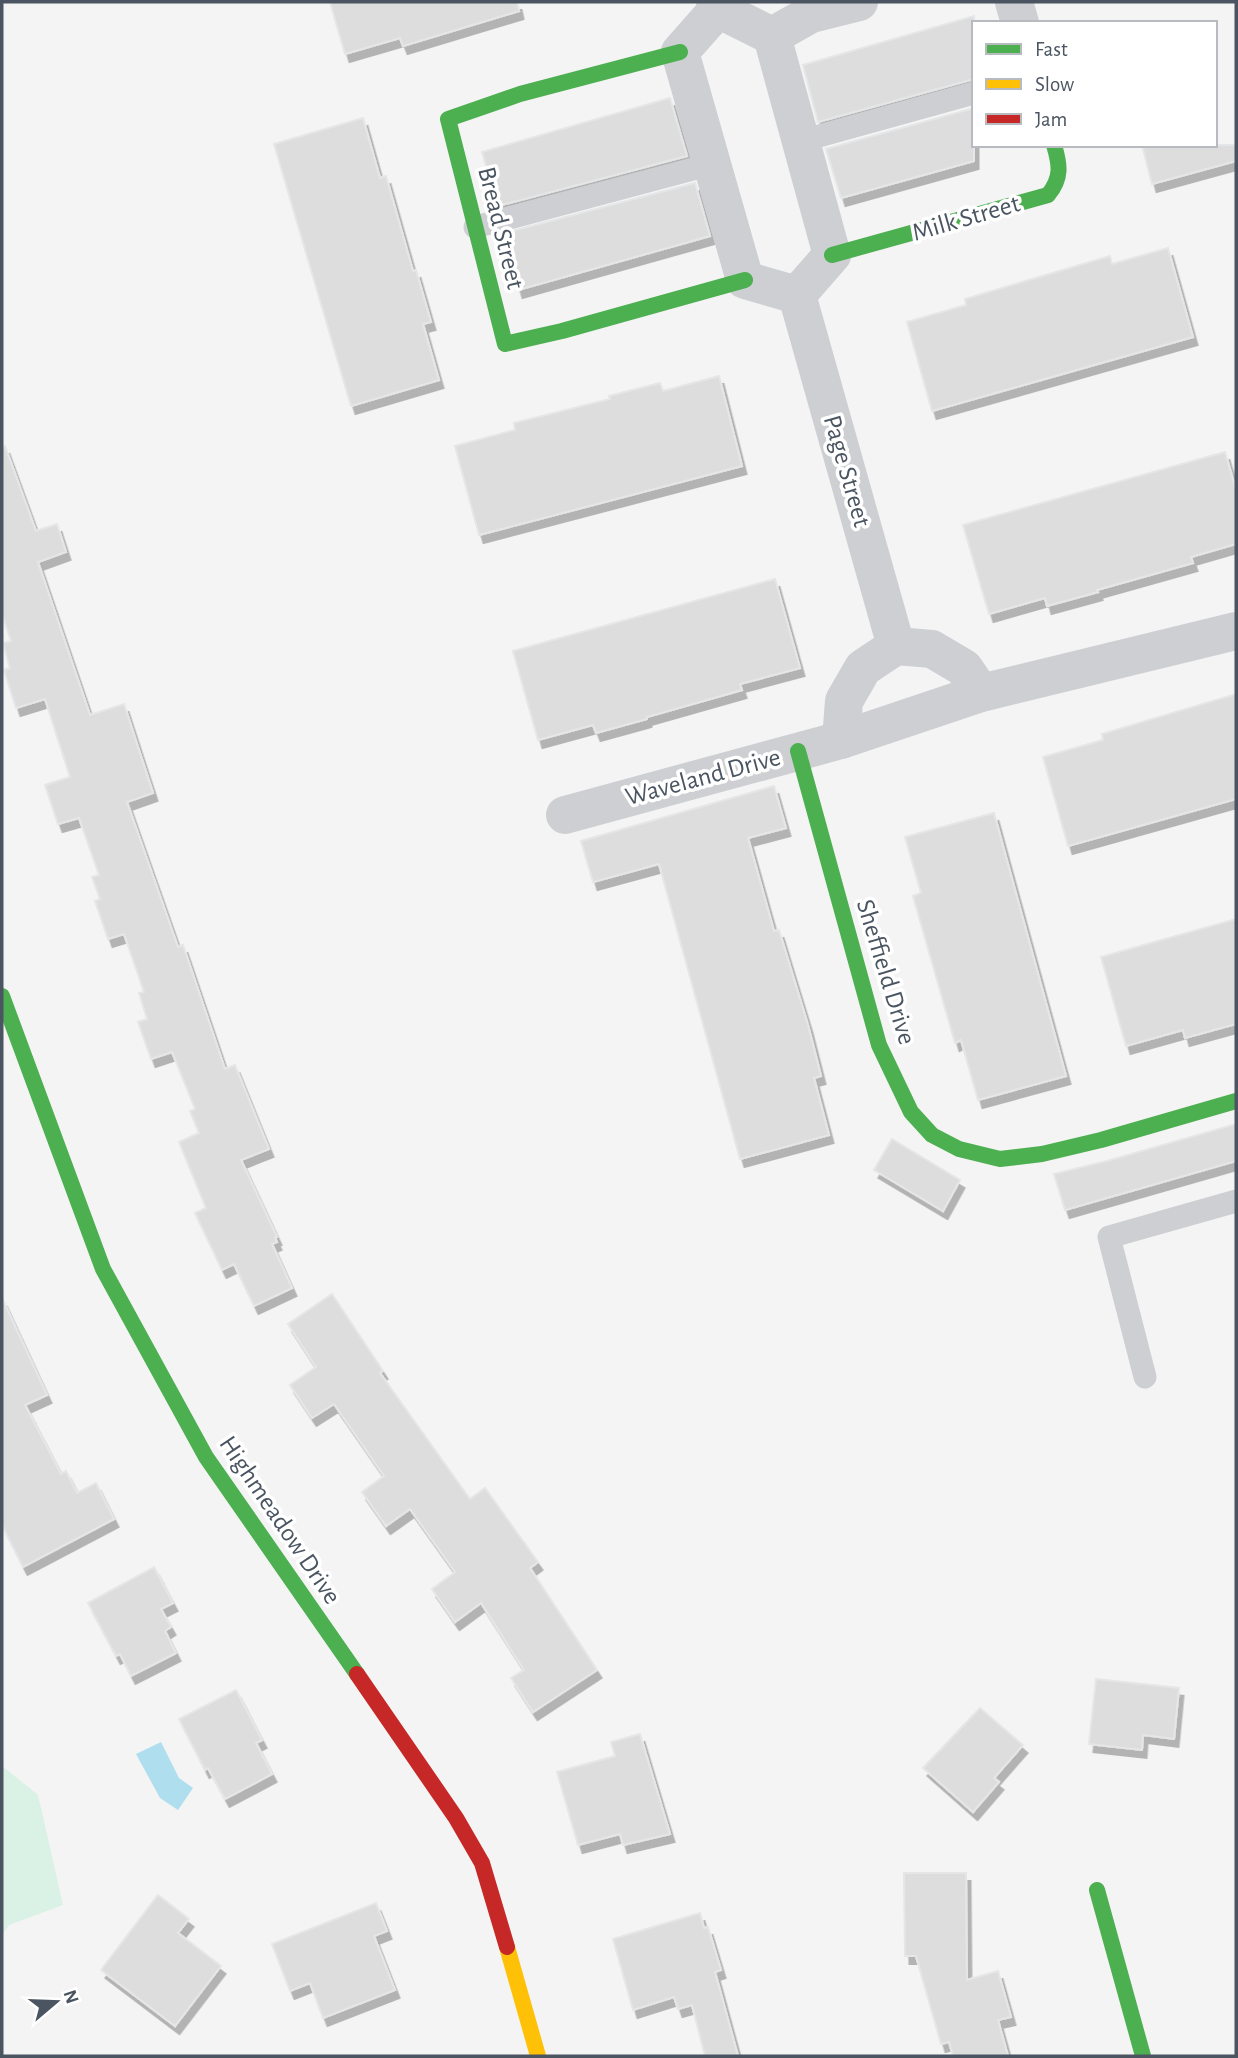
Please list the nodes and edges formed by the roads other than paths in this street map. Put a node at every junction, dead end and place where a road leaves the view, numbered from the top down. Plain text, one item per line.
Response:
1 (859, 2) edge
2 (1014, 2) edge
3 (716, 5) edge
4 (1019, 21) edge
5 (772, 36) junction
6 (680, 52) junction
7 (972, 94) edge
8 (801, 141) junction
9 (1055, 147) edge
10 (712, 164) junction
11 (475, 227) junction
12 (832, 255) junction
13 (745, 280) junction
14 (797, 295) junction
15 (1236, 631) edge
16 (896, 646) junction
17 (981, 693) junction
18 (841, 740) junction
19 (798, 751) junction
20 (565, 815) dead end
21 (2, 996) edge
22 (1236, 1101) edge
23 (1236, 1201) edge
24 (1145, 1377) dead end
25 (1097, 1890) dead end
26 (535, 2055) edge
27 (1143, 2056) edge

1 - 5 street
2 - 4 street
3 - 5 street
3 - 6 street
5 - 8 street
6 - 10 street
6 - 11 street, Bread Street
7 - 8 lane
8 - 12 street
9 - 12 street, Milk Street
10 - 11 lane
10 - 13 street
11 - 13 street, Bread Street
12 - 14 street
13 - 14 street
14 - 16 street, Page Street
15 - 17 street, Waveland Drive
16 - 17 street
16 - 18 street
17 - 18 street, Waveland Drive
18 - 19 street, Waveland Drive
19 - 20 street, Waveland Drive
19 - 22 street, Sheffield Drive
21 - 26 street, Highmeadow Drive
23 - 24 lane
25 - 27 street

